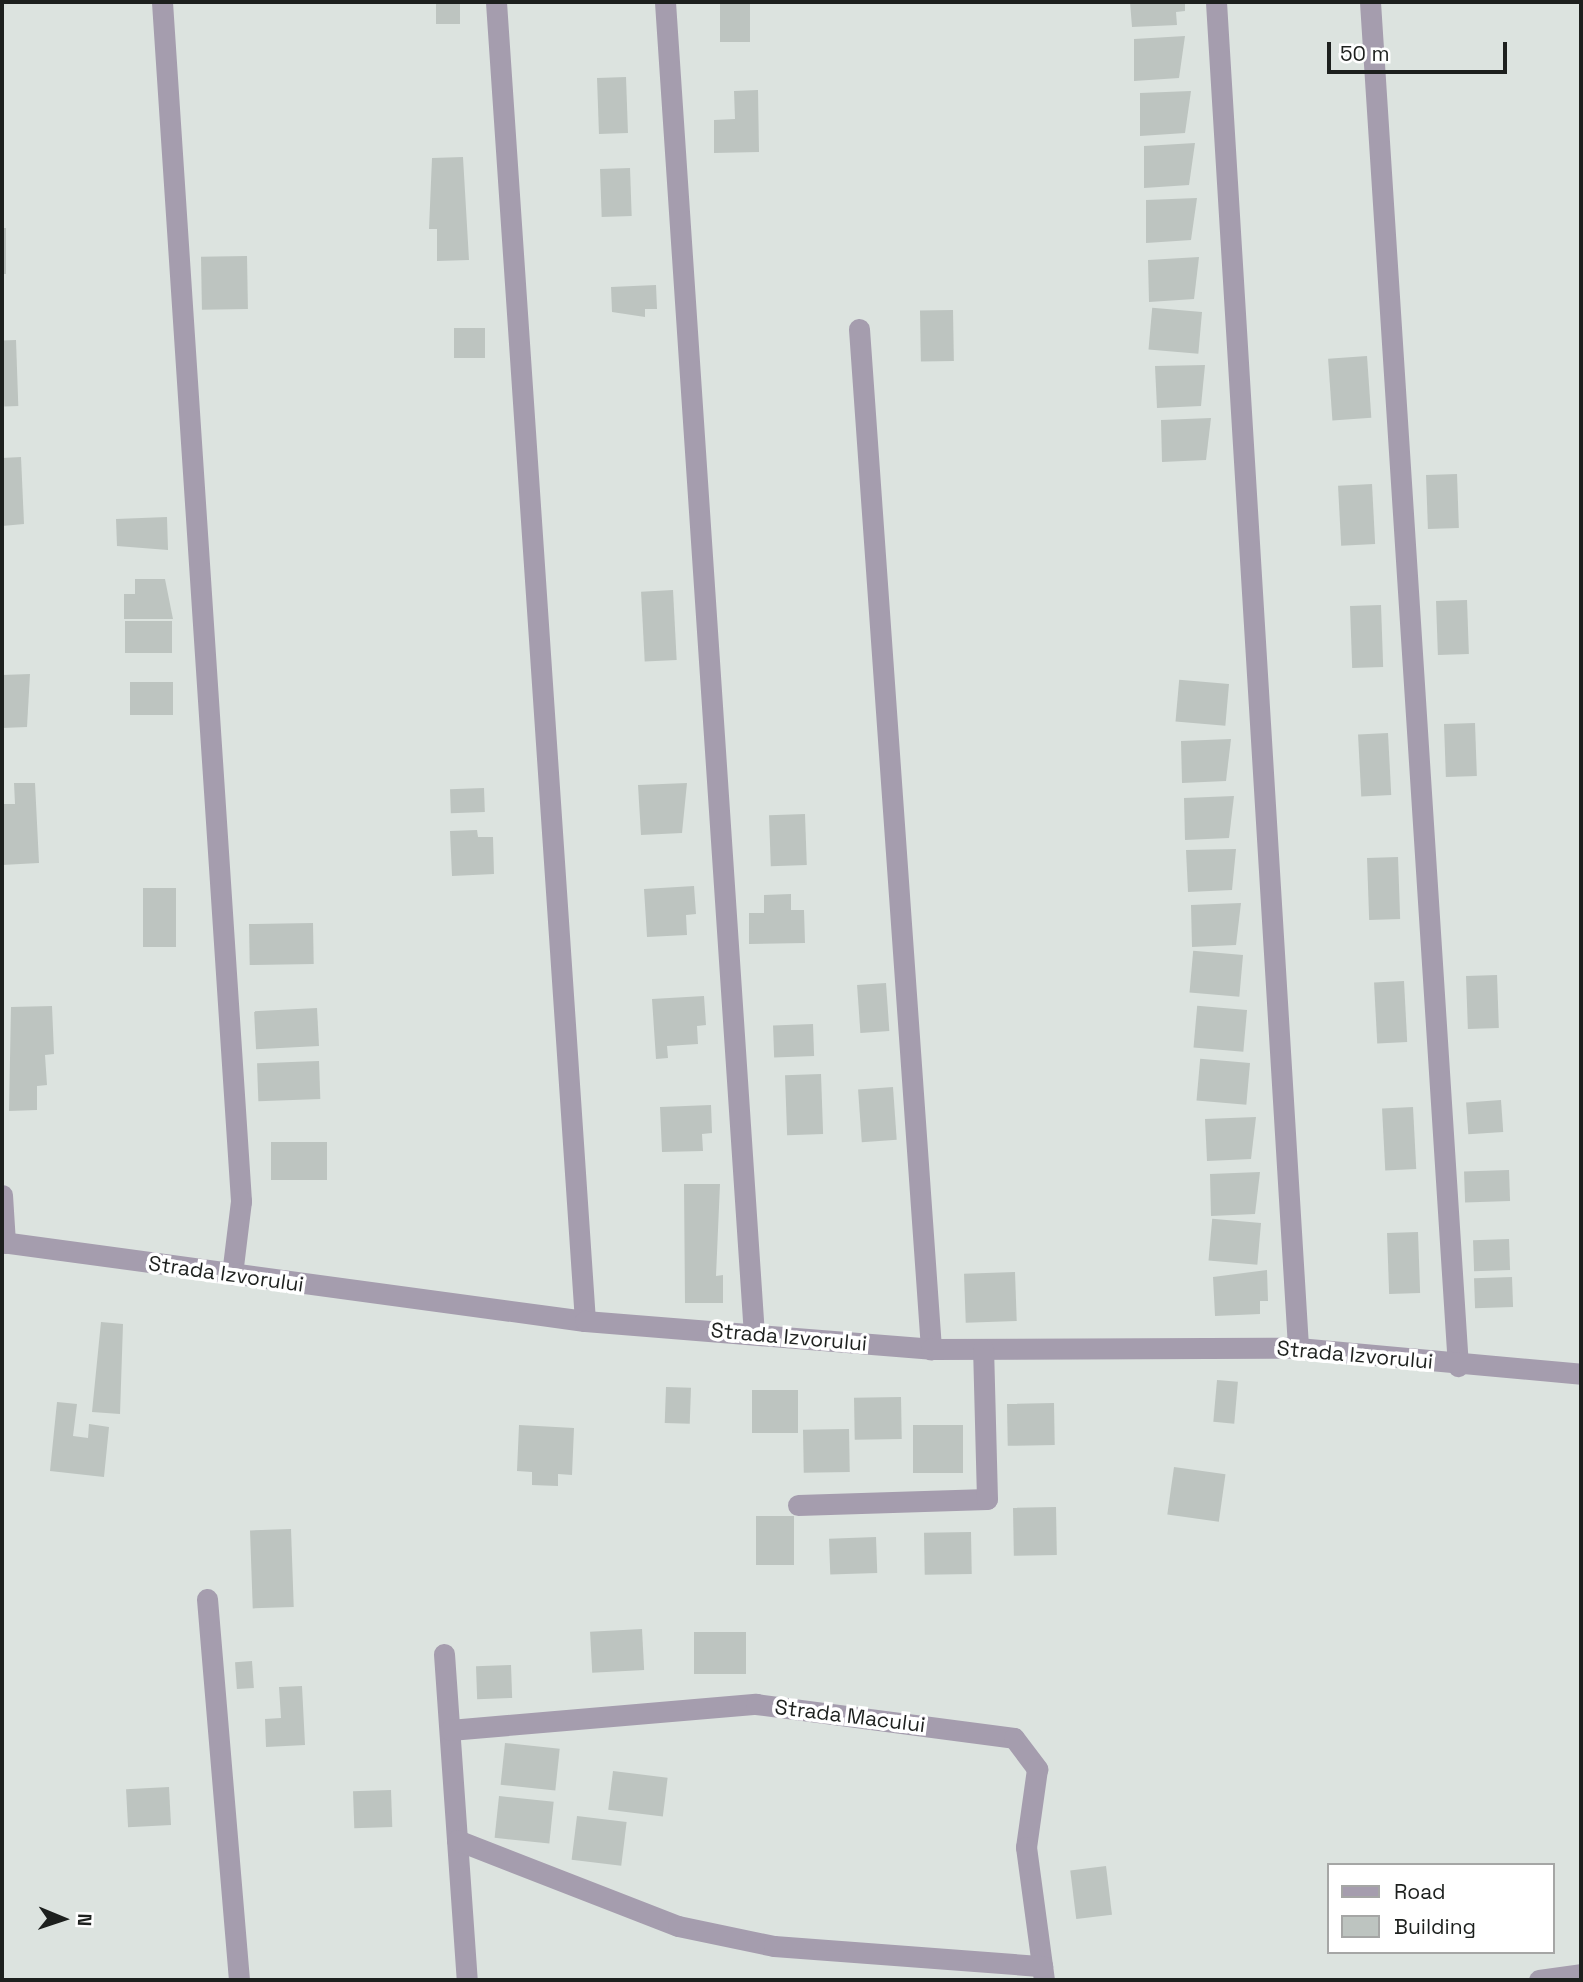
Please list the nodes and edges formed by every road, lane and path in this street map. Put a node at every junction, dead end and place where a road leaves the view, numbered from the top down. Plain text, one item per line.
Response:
1 (162, 2) edge
2 (496, 2) edge
3 (665, 2) edge
4 (1216, 2) edge
5 (1370, 2) edge
6 (859, 329) dead end
7 (2, 1195) edge
8 (3, 1243) edge
9 (232, 1274) junction
10 (585, 1321) junction
11 (754, 1335) junction
12 (1298, 1348) junction
13 (931, 1349) junction
14 (983, 1349) junction
15 (1458, 1366) junction
16 (1581, 1374) edge
17 (798, 1505) dead end
18 (207, 1599) dead end
19 (444, 1654) dead end
20 (450, 1730) junction
21 (457, 1840) junction
22 (1043, 1973) edge
23 (1581, 1973) edge
24 (239, 1980) edge
25 (467, 1980) edge
26 (1539, 1980) edge

1 - 9 street
2 - 10 street
3 - 11 street
4 - 12 street
5 - 15 street
6 - 13 street
7 - 8 street
8 - 9 street, Strada Izvorului
9 - 10 street, Strada Izvorului
10 - 11 street, Strada Izvorului
11 - 13 street, Strada Izvorului
12 - 14 street, Strada Izvorului
12 - 15 street, Strada Izvorului
13 - 14 street, Strada Izvorului
14 - 17 street
15 - 16 street, Strada Izvorului
18 - 24 street
19 - 20 street
20 - 21 street
20 - 22 street, Strada Macului
21 - 22 street, Strada Macului
21 - 25 street
23 - 26 street

